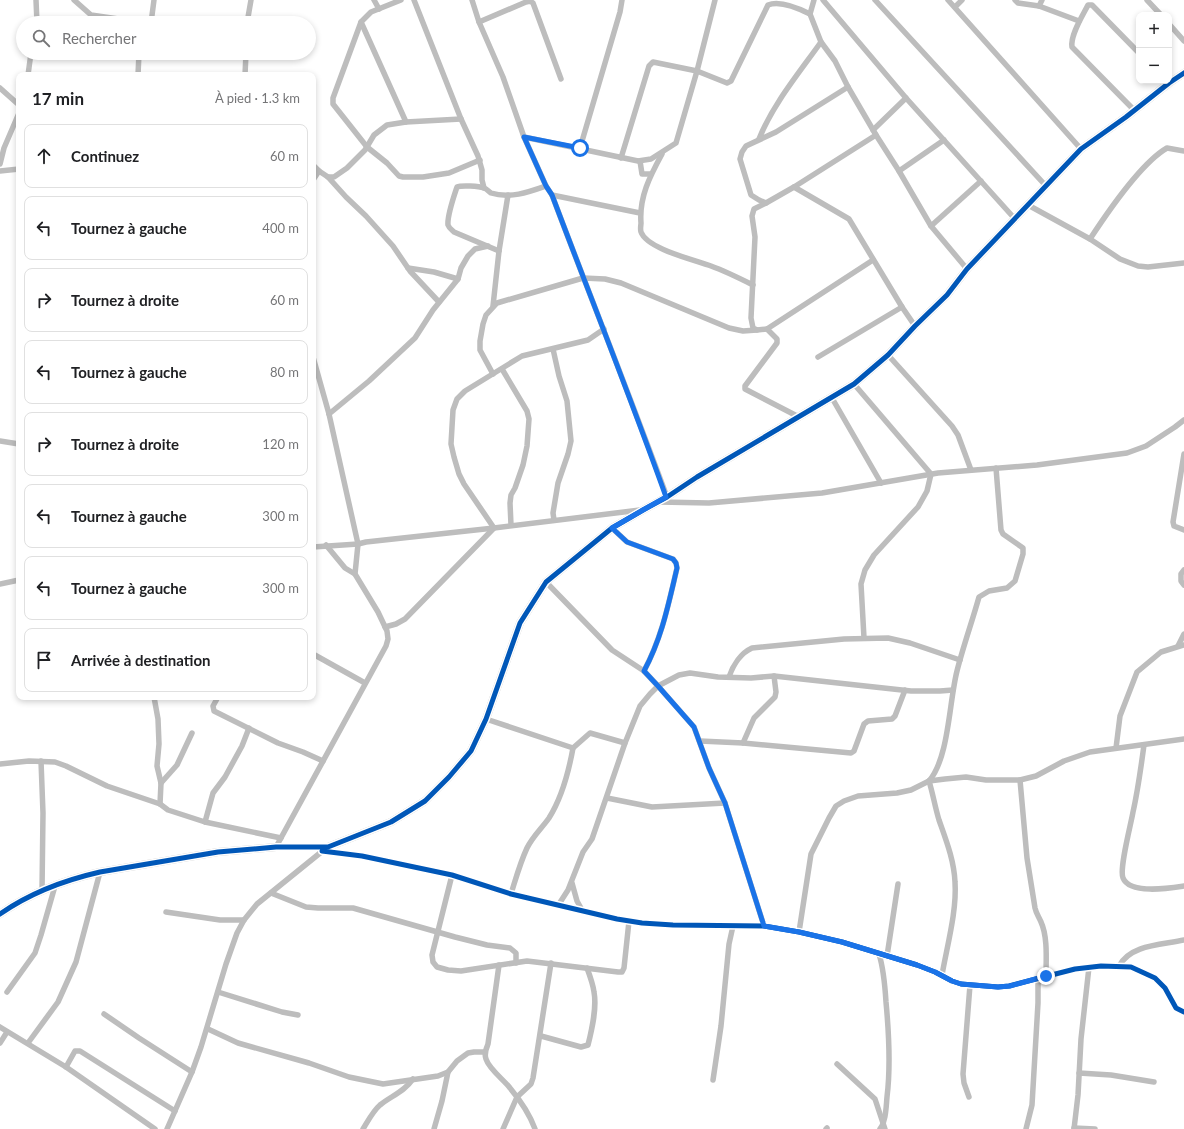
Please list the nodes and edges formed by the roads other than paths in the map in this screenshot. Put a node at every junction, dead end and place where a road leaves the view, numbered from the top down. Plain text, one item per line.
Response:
1 (36, 0) edge
2 (74, 0) edge
3 (154, 0) edge
4 (251, 0) edge
5 (374, 0) edge
6 (401, 0) edge
7 (414, 0) edge
8 (472, 0) edge
9 (622, 0) edge
10 (715, 0) edge
11 (814, 0) edge
12 (823, 0) edge
13 (875, 0) edge
14 (948, 0) edge
15 (962, 0) edge
16 (1015, 0) edge
17 (1147, 0) edge
18 (1040, 3) edge
19 (955, 7) junction
20 (379, 9) junction
21 (1158, 12) edge
22 (810, 14) junction
23 (37, 16) edge
24 (97, 16) edge
25 (152, 16) edge
26 (248, 16) edge
27 (1079, 21) junction
28 (361, 22) junction
29 (479, 22) junction
30 (1172, 27) edge
31 (1184, 41) edge
32 (821, 42) junction
33 (1136, 50) edge
34 (30, 60) edge
35 (139, 60) edge
36 (246, 60) edge
37 (697, 71) junction
38 (28, 72) edge
39 (138, 72) edge
40 (246, 72) edge
41 (1184, 73) edge
42 (561, 79) dead end
43 (1172, 80) edge
44 (1166, 84) edge
45 (848, 87) junction
46 (0, 88) edge
47 (906, 98) junction
48 (16, 102) edge
49 (1134, 110) junction
50 (461, 119) junction
51 (16, 120) edge
52 (406, 122) junction
53 (874, 133) junction
54 (524, 137) junction
55 (759, 139) junction
56 (944, 140) junction
57 (367, 147) junction
58 (580, 148) junction
59 (1081, 149) junction
60 (1184, 151) edge
61 (662, 154) junction
62 (621, 158) junction
63 (480, 160) junction
64 (640, 161) junction
65 (0, 164) edge
66 (316, 168) edge
67 (16, 169) edge
68 (0, 171) edge
69 (319, 171) junction
70 (899, 171) junction
71 (651, 174) junction
72 (316, 176) edge
73 (328, 177) junction
74 (981, 181) junction
75 (546, 186) junction
76 (1046, 186) junction
77 (794, 187) junction
78 (484, 188) junction
79 (508, 195) junction
80 (552, 195) junction
81 (766, 203) junction
82 (1028, 205) junction
83 (640, 213) junction
84 (1015, 219) junction
85 (931, 226) junction
86 (1090, 240) junction
87 (488, 246) junction
88 (499, 250) junction
89 (873, 260) junction
90 (1184, 263) edge
91 (408, 268) junction
92 (967, 269) junction
93 (583, 278) junction
94 (458, 279) junction
95 (753, 285) junction
96 (439, 302) junction
97 (493, 307) junction
98 (902, 307) junction
99 (915, 326) junction
100 (604, 329) junction
101 (768, 329) junction
102 (757, 330) junction
103 (553, 349) junction
104 (888, 355) junction
105 (818, 357) dead end
106 (316, 368) edge
107 (502, 369) junction
108 (493, 374) junction
109 (854, 384) junction
110 (832, 398) junction
111 (329, 414) junction
112 (799, 417) junction
113 (1184, 420) edge
114 (0, 441) edge
115 (16, 444) edge
116 (1184, 454) edge
117 (996, 468) junction
118 (971, 470) junction
119 (931, 474) junction
120 (881, 483) junction
121 (666, 497) junction
122 (657, 502) junction
123 (643, 510) junction
124 (554, 520) junction
125 (511, 526) junction
126 (494, 528) junction
127 (612, 528) junction
128 (1184, 530) edge
129 (358, 544) junction
130 (326, 545) junction
131 (316, 547) edge
132 (1184, 570) edge
133 (355, 574) junction
134 (16, 581) edge
135 (546, 582) junction
136 (0, 584) edge
137 (1184, 585) edge
138 (385, 628) junction
139 (1184, 634) edge
140 (864, 638) junction
141 (1181, 645) edge
142 (316, 656) edge
143 (960, 660) junction
144 (644, 671) junction
145 (774, 676) junction
146 (729, 677) junction
147 (365, 683) junction
148 (658, 686) junction
149 (905, 690) junction
150 (953, 690) junction
151 (155, 700) edge
152 (216, 700) edge
153 (486, 719) junction
154 (249, 728) junction
155 (192, 733) dead end
156 (1184, 739) edge
157 (700, 741) junction
158 (625, 743) junction
159 (743, 743) junction
160 (1144, 745) junction
161 (573, 748) junction
162 (1116, 748) junction
163 (41, 761) junction
164 (323, 761) junction
165 (0, 764) edge
166 (1020, 780) junction
167 (929, 781) junction
168 (161, 783) junction
169 (607, 798) junction
170 (725, 803) junction
171 (160, 804) junction
172 (205, 822) junction
173 (281, 838) junction
174 (276, 846) junction
175 (325, 849) junction
176 (100, 872) junction
177 (452, 875) junction
178 (572, 880) junction
179 (898, 884) dead end
180 (55, 886) junction
181 (1184, 886) edge
182 (42, 891) junction
183 (271, 893) junction
184 (511, 894) junction
185 (559, 904) junction
186 (582, 910) junction
187 (166, 912) dead end
188 (0, 914) edge
189 (244, 920) junction
190 (629, 921) junction
191 (733, 926) junction
192 (764, 926) junction
193 (438, 931) junction
194 (799, 932) junction
195 (1184, 940) edge
196 (879, 954) junction
197 (887, 956) junction
198 (516, 963) junction
199 (551, 964) junction
200 (499, 965) junction
201 (1119, 966) junction
202 (1089, 967) junction
203 (587, 968) junction
204 (942, 975) junction
205 (1046, 976) junction
206 (1038, 979) junction
207 (970, 985) junction
208 (7, 992) dead end
209 (218, 992) junction
210 (1184, 1012) edge
211 (104, 1014) dead end
212 (298, 1015) dead end
213 (0, 1027) edge
214 (208, 1029) junction
215 (7, 1032) junction
216 (541, 1036) junction
217 (0, 1043) edge
218 (28, 1043) junction
219 (485, 1052) junction
220 (837, 1064) dead end
221 (66, 1067) junction
222 (192, 1072) junction
223 (448, 1072) junction
224 (1079, 1073) junction
225 (413, 1079) junction
226 (713, 1080) dead end
227 (1154, 1082) dead end
228 (517, 1097) junction
229 (969, 1098) dead end
230 (175, 1112) junction
231 (883, 1127) edge
232 (1074, 1128) edge
233 (155, 1129) edge
234 (167, 1129) edge
235 (363, 1129) edge
236 (434, 1129) edge
237 (503, 1129) edge
238 (535, 1129) edge
239 (1026, 1129) edge
240 (1095, 1129) edge

1 - 23 street
2 - 24 street
3 - 25 street
4 - 26 street
5 - 20 street
6 - 20 street
7 - 50 street
8 - 29 street
9 - 58 street
10 - 37 street
11 - 22 street
12 - 47 street
13 - 76 street
14 - 19 street
15 - 19 street
16 - 18 street
17 - 21 street
18 - 27 street
19 - 59 street
20 - 28 street
22 - 32 street
22 - 37 street
27 - 33 street
27 - 49 street
28 - 52 street
28 - 57 street
29 - 42 street
29 - 54 street
30 - 31 street
32 - 45 street
32 - 55 street
34 - 38 street
35 - 39 street
36 - 40 street
37 - 61 street
37 - 62 street
41 - 43 street
44 - 49 street
45 - 53 street
45 - 55 street
46 - 48 street
47 - 53 street
47 - 56 street
49 - 59 street
50 - 52 street
50 - 63 street
51 - 65 street
52 - 57 street
53 - 70 street
53 - 77 street
54 - 58 street
54 - 75 street
55 - 81 street
56 - 70 street
56 - 74 street
57 - 63 street
57 - 73 street
58 - 62 street
59 - 76 street
60 - 86 street
61 - 64 street
61 - 71 street
62 - 64 street
63 - 78 street
64 - 71 street
66 - 69 street
67 - 68 street
69 - 72 street
69 - 73 street
70 - 85 street
71 - 83 street
73 - 91 street
74 - 84 street
74 - 85 street
75 - 79 street
75 - 80 street
76 - 82 street
77 - 81 street
77 - 89 street
78 - 79 street
78 - 87 street
79 - 88 street
80 - 83 street
80 - 93 street
81 - 95 street
82 - 84 street
82 - 86 street
83 - 95 street
84 - 92 street
85 - 92 street
86 - 90 street
87 - 88 street
87 - 94 street
88 - 97 street
89 - 98 street
89 - 101 street
91 - 94 street
91 - 96 street
92 - 99 street
93 - 97 street
93 - 100 street
93 - 102 street
94 - 96 street
95 - 102 street
96 - 111 street
97 - 108 street
98 - 99 street
98 - 105 street
99 - 104 street
100 - 103 street
100 - 121 street
101 - 102 street
101 - 112 street
103 - 107 street
103 - 124 street
104 - 109 street
104 - 118 street
106 - 111 street
107 - 108 street
107 - 125 street
108 - 126 street
109 - 110 street
109 - 119 street
110 - 112 street
110 - 120 street
111 - 129 street
112 - 121 street
113 - 117 street
114 - 115 street
116 - 128 street
117 - 118 street
117 - 143 street
118 - 119 street
119 - 120 street
119 - 140 street
120 - 122 street
121 - 122 street
122 - 123 street
123 - 124 street
123 - 127 street
124 - 125 street
125 - 126 street
126 - 129 street
126 - 138 street
127 - 135 street
127 - 144 street
129 - 130 street
129 - 133 street
130 - 131 street
130 - 133 street
132 - 137 street
133 - 138 street
134 - 136 street
135 - 144 street
135 - 153 street
138 - 147 street
139 - 141 street
140 - 143 street
140 - 146 street
141 - 162 street
142 - 147 street
143 - 150 street
144 - 148 street
145 - 146 street
145 - 149 street
145 - 159 street
146 - 148 street
147 - 164 street
148 - 157 street
148 - 158 street
149 - 150 street
149 - 159 street
150 - 167 street
151 - 168 street
152 - 154 street
153 - 161 street
153 - 175 street
154 - 164 street
154 - 172 street
155 - 168 street
156 - 160 street
157 - 159 street
157 - 170 street
158 - 161 street
158 - 169 street
160 - 162 street
160 - 181 street
161 - 184 street
162 - 166 street
163 - 165 street
163 - 171 street
163 - 182 street
164 - 173 street
166 - 167 street
166 - 205 street
167 - 194 street
167 - 204 street
168 - 171 street
169 - 170 street
169 - 178 street
170 - 192 street
171 - 172 street
172 - 173 street
173 - 174 street
174 - 175 street
174 - 176 street
175 - 177 street
175 - 183 street
176 - 180 street
176 - 218 street
177 - 184 street
177 - 193 street
178 - 185 street
178 - 186 street
179 - 197 street
180 - 182 street
180 - 208 street
182 - 188 street
183 - 189 street
183 - 193 street
184 - 185 street
185 - 186 street
186 - 190 street
187 - 189 street
189 - 209 street
190 - 191 street
190 - 203 street
191 - 192 street
191 - 226 street
192 - 194 street
193 - 198 street
193 - 200 street
194 - 196 street
195 - 201 street
196 - 197 street
196 - 231 street
197 - 204 street
198 - 199 street
198 - 200 street
199 - 203 street
199 - 216 street
200 - 219 street
201 - 202 street
201 - 210 street
202 - 205 street
202 - 224 street
203 - 216 street
204 - 207 street
205 - 206 street
206 - 207 street
206 - 239 street
207 - 229 street
209 - 212 street
209 - 214 street
211 - 222 street
213 - 215 street
214 - 222 street
214 - 225 street
215 - 217 street
215 - 218 street
216 - 228 street
218 - 221 street
219 - 223 street
219 - 228 street
220 - 231 street
221 - 230 street
221 - 233 street
222 - 230 street
223 - 225 street
223 - 236 street
224 - 227 street
224 - 232 street
225 - 235 street
228 - 237 street
228 - 238 street
230 - 234 street
232 - 240 street

